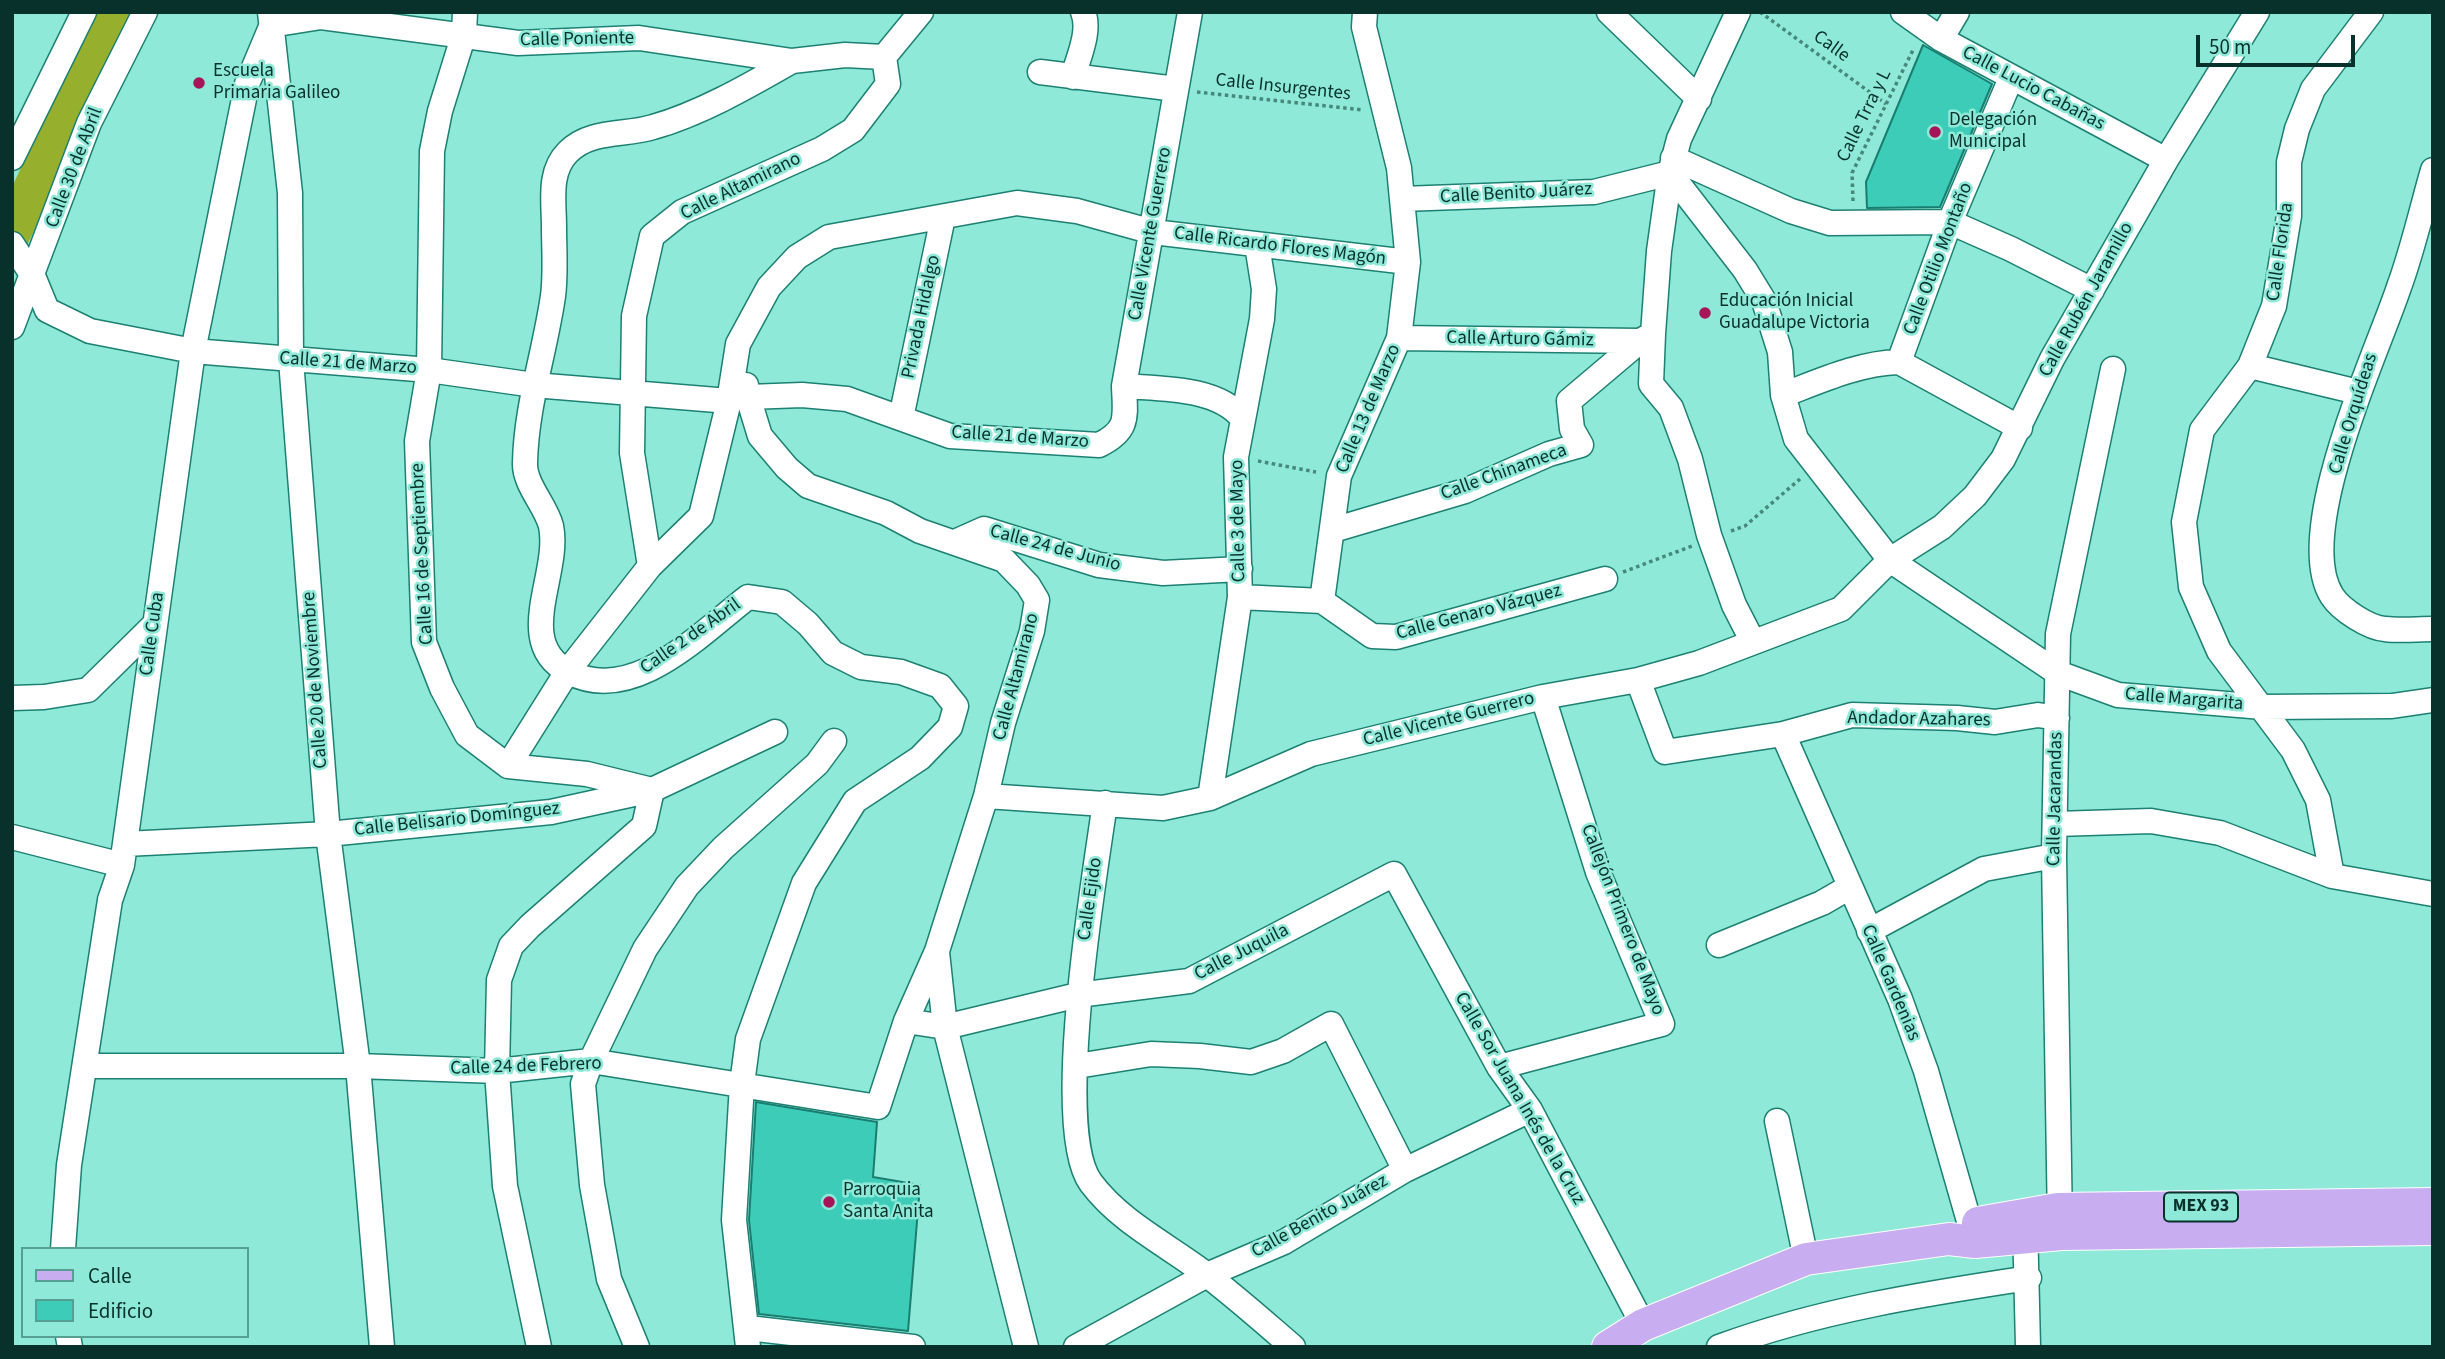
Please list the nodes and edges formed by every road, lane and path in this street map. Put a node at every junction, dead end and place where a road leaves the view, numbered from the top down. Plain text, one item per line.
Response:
1 (84, 12) edge
2 (145, 12) edge
3 (921, 12) edge
4 (1083, 12) edge
5 (1190, 12) edge
6 (1365, 12) edge
7 (1609, 12) edge
8 (1738, 12) edge
9 (1760, 12) edge
10 (1903, 12) edge
11 (1957, 12) edge
12 (2371, 12) edge
13 (2247, 15) edge
14 (271, 19) edge
15 (464, 23) edge
16 (1933, 33) junction
17 (884, 57) junction
18 (792, 61) junction
19 (1040, 72) dead end
20 (1073, 77) junction
21 (2011, 78) junction
22 (1176, 89) junction
23 (1699, 99) junction
24 (1886, 104) junction
25 (1386, 111) junction
26 (12, 158) edge
27 (2166, 160) junction
28 (1671, 165) junction
29 (2433, 170) edge
30 (1402, 200) junction
31 (943, 217) junction
32 (1854, 222) junction
33 (1950, 222) junction
34 (1153, 232) junction
35 (12, 244) edge
36 (1257, 245) junction
37 (1408, 262) junction
38 (33, 276) junction
39 (2092, 290) junction
40 (12, 327) edge
41 (1647, 337) junction
42 (1399, 338) junction
43 (193, 351) junction
44 (291, 360) junction
45 (1899, 362) junction
46 (2250, 366) junction
47 (2113, 369) dead end
48 (429, 370) junction
49 (534, 385) junction
50 (1124, 386) junction
51 (2358, 392) junction
52 (634, 395) junction
53 (1783, 395) junction
54 (738, 399) junction
55 (901, 418) junction
56 (1242, 418) junction
57 (2020, 428) junction
58 (1099, 444) joint
59 (1236, 457) junction
60 (1339, 476) junction
61 (1333, 530) junction
62 (957, 541) junction
63 (1890, 560) junction
64 (650, 566) junction
65 (1240, 569) junction
66 (1605, 579) dead end
67 (1240, 597) junction
68 (1322, 601) junction
69 (155, 624) junction
70 (2433, 629) edge
71 (1753, 642) junction
72 (567, 672) junction
73 (2058, 673) junction
74 (1638, 680) junction
75 (1543, 696) junction
76 (12, 698) edge
77 (2433, 700) edge
78 (2263, 707) junction
79 (2057, 718) junction
80 (775, 732) dead end
81 (1783, 734) junction
82 (834, 741) dead end
83 (508, 766) junction
84 (652, 790) junction
85 (986, 796) junction
86 (1210, 798) junction
87 (1105, 803) junction
88 (2056, 824) junction
89 (328, 834) junction
90 (12, 837) edge
91 (123, 855) junction
92 (2054, 856) junction
93 (1394, 874) joint
94 (2332, 876) junction
95 (1848, 888) junction
96 (2433, 894) edge
97 (1869, 931) junction
98 (1719, 945) dead end
99 (937, 951) junction
100 (1078, 995) junction
101 (905, 1021) junction
102 (945, 1027) junction
103 (591, 1061) junction
104 (86, 1066) junction
105 (358, 1066) junction
106 (1077, 1066) junction
107 (1499, 1067) junction
108 (497, 1071) junction
109 (742, 1084) junction
110 (878, 1107) joint
111 (1530, 1111) junction
112 (1777, 1121) dead end
113 (1405, 1170) junction
114 (2433, 1205) edge
115 (2059, 1221) junction
116 (2025, 1226) junction
117 (2433, 1229) edge
118 (1965, 1235) junction
119 (63, 1247) edge
120 (1806, 1259) junction
121 (1207, 1275) junction
122 (2029, 1278) junction
123 (1634, 1336) edge
124 (748, 1338) edge
125 (849, 1344) edge
126 (1293, 1346) edge
127 (382, 1347) edge
128 (539, 1347) edge
129 (637, 1347) edge
130 (913, 1347) edge
131 (1026, 1347) edge
132 (1076, 1347) edge
133 (1608, 1347) edge
134 (1719, 1347) edge
135 (2028, 1347) edge

1 - 26 street
2 - 38 street, Calle 30 de Abril
3 - 17 street
4 - 20 street
5 - 22 street, Calle Vicente Guerrero
6 - 25 street, Calle 13 de Marzo
7 - 23 street
8 - 23 street
9 - 24 path, Calle
10 - 16 street, Calle Lucio Cabañas
11 - 16 street
12 - 46 street, Calle Florida
13 - 27 street, Calle Rubén Jaramillo
14 - 15 street, Calle Poniente
14 - 43 street, Calle Cuba
14 - 44 street, Calle 20 de Noviembre
15 - 18 street, Calle Poniente
15 - 48 street, Calle 16 de Septiembre
16 - 21 street, Calle Lucio Cabañas
16 - 24 path, Calle Trra y L
17 - 18 street, Calle Poniente
17 - 52 street, Calle Altamirano
18 - 49 street
19 - 20 street
20 - 22 street
21 - 27 street, Calle Lucio Cabañas
21 - 33 street, Calle Otilio Montaño
22 - 25 path, Calle Insurgentes
22 - 34 street, Calle Vicente Guerrero
23 - 28 street
24 - 32 path, Calle Trra y L
25 - 30 street, Calle 13 de Marzo
27 - 39 street, Calle Rubén Jaramillo
28 - 30 street, Calle Benito Juárez
28 - 32 street
28 - 41 street
28 - 53 street
29 - 51 street, Calle Orquídeas
30 - 37 street, Calle 13 de Marzo
31 - 34 street, Calle Ricardo Flores Magón
31 - 54 street, Calle Ricardo Flores Magón
31 - 55 street, Privada Hidalgo
32 - 33 street
33 - 39 street
33 - 45 street, Calle Otilio Montaño
34 - 36 street, Calle Ricardo Flores Magón
34 - 50 street, Calle Vicente Guerrero
35 - 38 street, Calle 21 de Marzo
36 - 37 street, Calle Ricardo Flores Magón
36 - 56 street, Calle 3 de Mayo
37 - 42 street, Calle 13 de Marzo
38 - 40 street, Calle 30 de Abril
38 - 43 street, Calle 21 de Marzo
39 - 57 street, Calle Rubén Jaramillo
41 - 42 street, Calle Arturo Gámiz
41 - 61 street, Calle Chinameca
41 - 71 street
42 - 60 street, Calle 13 de Marzo
43 - 44 street, Calle 21 de Marzo
43 - 69 street, Calle Cuba
44 - 48 street, Calle 21 de Marzo
44 - 89 street, Calle 20 de Noviembre
45 - 53 street
45 - 57 street
46 - 51 street
46 - 78 street, Calle Florida
47 - 73 street, Calle Jacarandas
48 - 49 street, Calle 21 de Marzo
48 - 83 street, Calle 16 de Septiembre
49 - 52 street, Calle 21 de Marzo
49 - 72 street
50 - 56 street
50 - 58 street, Calle Vicente Guerrero
51 - 70 street, Calle Orquídeas
52 - 54 street, Calle 21 de Marzo
52 - 64 street, Calle Altamirano
53 - 63 street
54 - 55 street, Calle 21 de Marzo
54 - 62 street, Calle Altamirano
54 - 64 street
55 - 58 street, Calle 21 de Marzo
56 - 59 street, Calle 3 de Mayo
57 - 63 street, Calle Rubén Jaramillo
59 - 60 path
59 - 65 street, Calle 3 de Mayo
60 - 61 street, Calle 13 de Marzo
61 - 68 street, Calle 13 de Marzo
62 - 65 street, Calle 24 de Junio
62 - 85 street, Calle Altamirano
63 - 71 street, Calle Vicente Guerrero
63 - 73 street, Calle Margarita
64 - 72 street
65 - 67 street, Calle 3 de Mayo
66 - 68 street, Calle Genaro Vázquez
67 - 68 street
67 - 86 street, Calle 3 de Mayo
69 - 76 street
69 - 91 street, Calle Cuba
71 - 74 street, Calle Vicente Guerrero
72 - 83 street
72 - 109 street, Calle 2 de Abril
73 - 78 street, Calle Margarita
73 - 79 street, Calle Jacarandas
74 - 75 street, Calle Vicente Guerrero
74 - 81 street, Andador Azahares
75 - 86 street, Calle Vicente Guerrero
75 - 107 street, Callejón Primero de Mayo
77 - 78 street, Calle Margarita
78 - 94 street, Calle Florida
79 - 81 street, Andador Azahares
79 - 88 street, Calle Jacarandas
80 - 84 street, Calle Belisario Domínguez
81 - 95 street, Calle Gardenias
82 - 103 street
83 - 84 street
84 - 89 street, Calle Belisario Domínguez
84 - 108 street
85 - 87 street, Calle Vicente Guerrero
85 - 99 street, Calle Altamirano
86 - 87 street, Calle Vicente Guerrero
87 - 100 street, Calle Ejido
88 - 92 street, Calle Jacarandas
88 - 94 street
89 - 91 street, Calle Belisario Domínguez
89 - 105 street, Calle 20 de Noviembre
90 - 91 street, Calle Belisario Domínguez
91 - 104 street, Calle Cuba
92 - 97 street
92 - 115 street, Calle Jacarandas
93 - 100 street, Calle Juquila
93 - 107 street, Calle Sor Juana Inés de la Cruz
94 - 96 street
95 - 97 street, Calle Gardenias
95 - 98 street
97 - 118 street, Calle Gardenias
99 - 101 street, Calle Altamirano
99 - 102 street
100 - 102 street
100 - 106 street, Calle Ejido
101 - 102 street
101 - 110 street, Calle Altamirano
102 - 131 street
103 - 108 street, Calle 24 de Febrero
103 - 109 street, Calle 24 de Febrero
103 - 129 street
104 - 105 street, Calle 24 de Febrero
104 - 119 street, Calle Cuba
105 - 108 street, Calle 24 de Febrero
105 - 127 street, Calle 20 de Noviembre
106 - 113 street
106 - 121 street, Calle Ejido
107 - 111 street, Calle Sor Juana Inés de la Cruz
108 - 128 street
109 - 110 street, Calle 24 de Febrero
109 - 124 street, Calle 2 de Abril
111 - 113 street, Calle Benito Juárez
111 - 123 street, Calle Sor Juana Inés de la Cruz
112 - 120 street
113 - 121 street, Calle Benito Juárez
114 - 115 main road, MEX 93
115 - 116 main road, MEX 93
115 - 117 main road, MEX 93
116 - 118 main road, MEX 93
116 - 122 street
118 - 120 main road, MEX 93
120 - 123 main road, MEX 93
121 - 126 street, Calle Ejido
121 - 132 street, Calle Benito Juárez
122 - 134 street
122 - 135 street
123 - 133 main road, MEX 93
124 - 125 street
125 - 130 street

